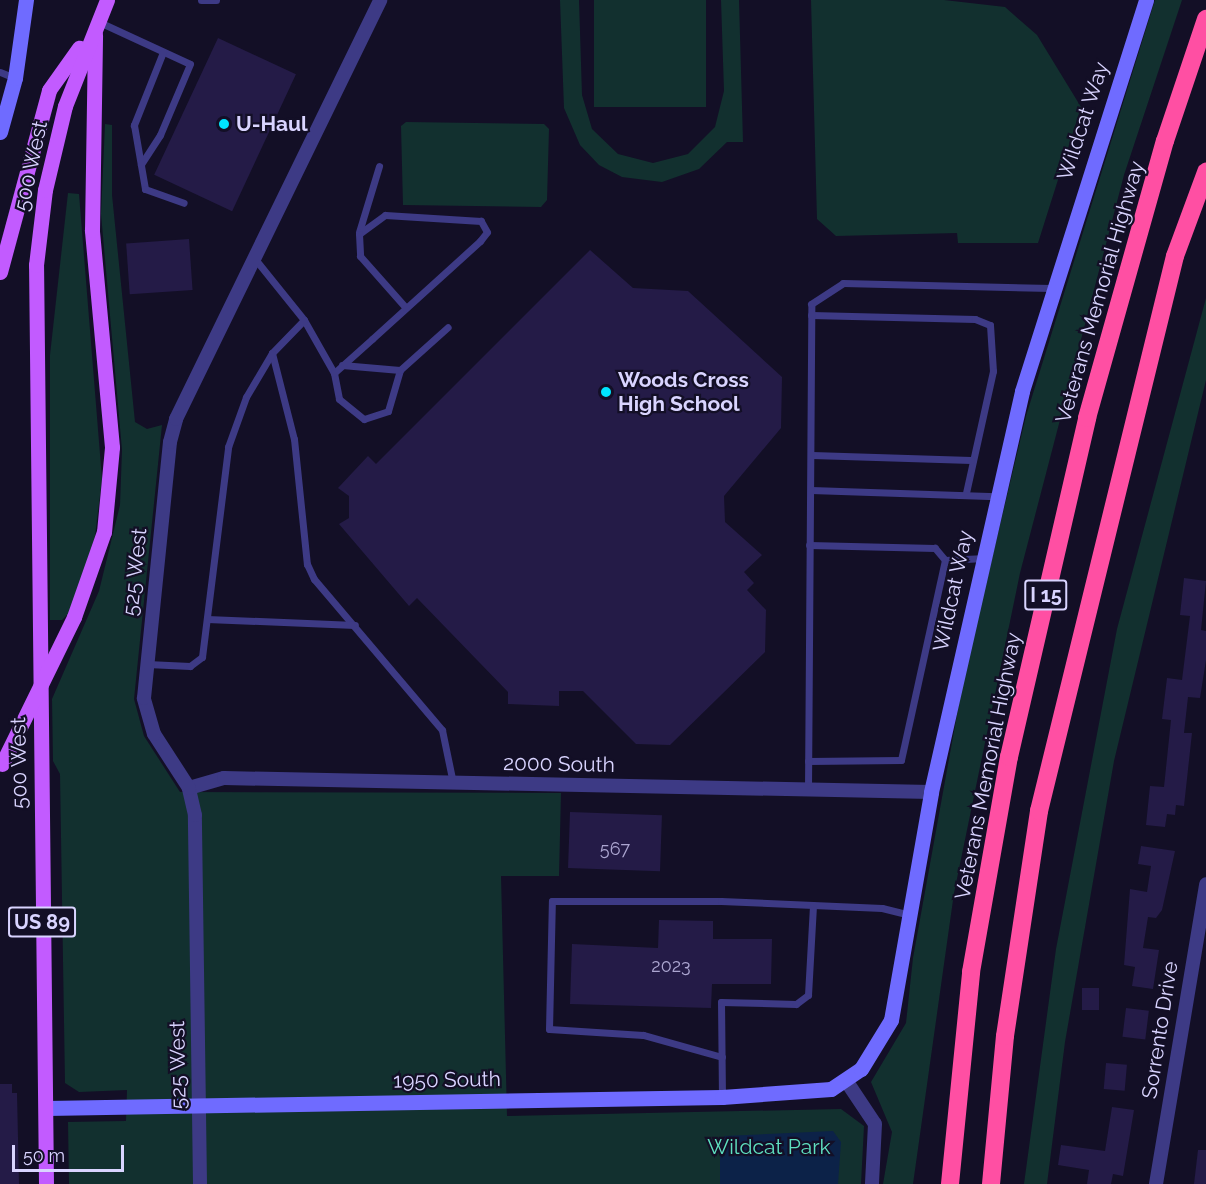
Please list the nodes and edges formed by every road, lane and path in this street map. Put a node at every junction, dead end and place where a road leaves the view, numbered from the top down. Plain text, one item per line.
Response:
1 (26, 0) edge
2 (107, 0) edge
3 (201, 0) edge
4 (216, 0) edge
5 (380, 0) edge
6 (1146, 0) edge
7 (1206, 19) edge
8 (96, 23) junction
9 (163, 52) junction
10 (0, 72) edge
11 (15, 78) junction
12 (0, 132) edge
13 (141, 164) junction
14 (380, 166) dead end
15 (1206, 172) edge
16 (184, 203) dead end
17 (359, 234) junction
18 (255, 259) junction
19 (0, 272) edge
20 (1051, 288) junction
21 (406, 308) junction
22 (811, 315) junction
23 (304, 320) junction
24 (448, 327) dead end
25 (272, 353) junction
26 (342, 365) junction
27 (400, 370) junction
28 (334, 372) junction
29 (812, 455) junction
30 (971, 460) junction
31 (811, 490) junction
32 (966, 493) junction
33 (996, 496) junction
34 (809, 545) junction
35 (980, 558) junction
36 (945, 560) junction
37 (207, 619) junction
38 (355, 625) junction
39 (146, 664) junction
40 (808, 761) junction
41 (1, 766) edge
42 (453, 783) junction
43 (189, 788) junction
44 (808, 789) junction
45 (931, 792) junction
46 (1206, 884) edge
47 (813, 905) junction
48 (910, 915) junction
49 (722, 1057) junction
50 (847, 1082) junction
51 (722, 1097) junction
52 (199, 1105) junction
53 (46, 1108) junction
54 (46, 1184) edge
55 (200, 1184) edge
56 (872, 1184) edge
57 (950, 1184) edge
58 (991, 1184) edge
59 (1156, 1184) edge

1 - 11 street, 500 West
2 - 8 main road, US 89
3 - 4 lane
5 - 18 street, 525 West
6 - 20 street, Wildcat Way
7 - 57 highway, Veterans Memorial Highway / I 15
8 - 9 lane
8 - 19 main road
8 - 41 main road, bridge
8 - 53 main road, 500 West / US 89
9 - 13 lane
9 - 13 lane
10 - 11 lane
11 - 12 street, 500 West
13 - 16 lane
14 - 17 lane
15 - 58 highway, I 15
17 - 21 lane
17 - 21 lane
18 - 23 lane
18 - 39 street, 525 West
20 - 22 lane
20 - 33 street, Wildcat Way
21 - 26 lane
22 - 29 lane
22 - 30 lane
23 - 25 lane
23 - 28 lane
24 - 27 lane
25 - 37 lane
25 - 38 lane
26 - 27 lane
26 - 28 lane
27 - 28 lane
29 - 30 lane
29 - 31 lane
30 - 32 lane
31 - 32 lane
31 - 34 lane
32 - 33 lane
33 - 35 street, Wildcat Way
34 - 36 lane
34 - 40 lane
35 - 36 lane
35 - 45 street, Wildcat Way
36 - 40 lane
37 - 38 lane
37 - 39 lane
38 - 42 lane
39 - 43 street, 525 West
40 - 44 lane
42 - 43 street, 2000 South
42 - 44 street, 2000 South
43 - 52 street, 525 West
44 - 45 street, 2000 South
45 - 48 street, Wildcat Way
46 - 59 street, Sorrento Drive
47 - 48 lane
47 - 49 lane
47 - 49 lane
48 - 50 street, Wildcat Way
49 - 51 lane
50 - 51 street, 1950 South
50 - 56 street
51 - 52 street, 1950 South
52 - 53 street, 1950 South
52 - 55 street, 525 West
53 - 54 main road, 500 West / US 89

